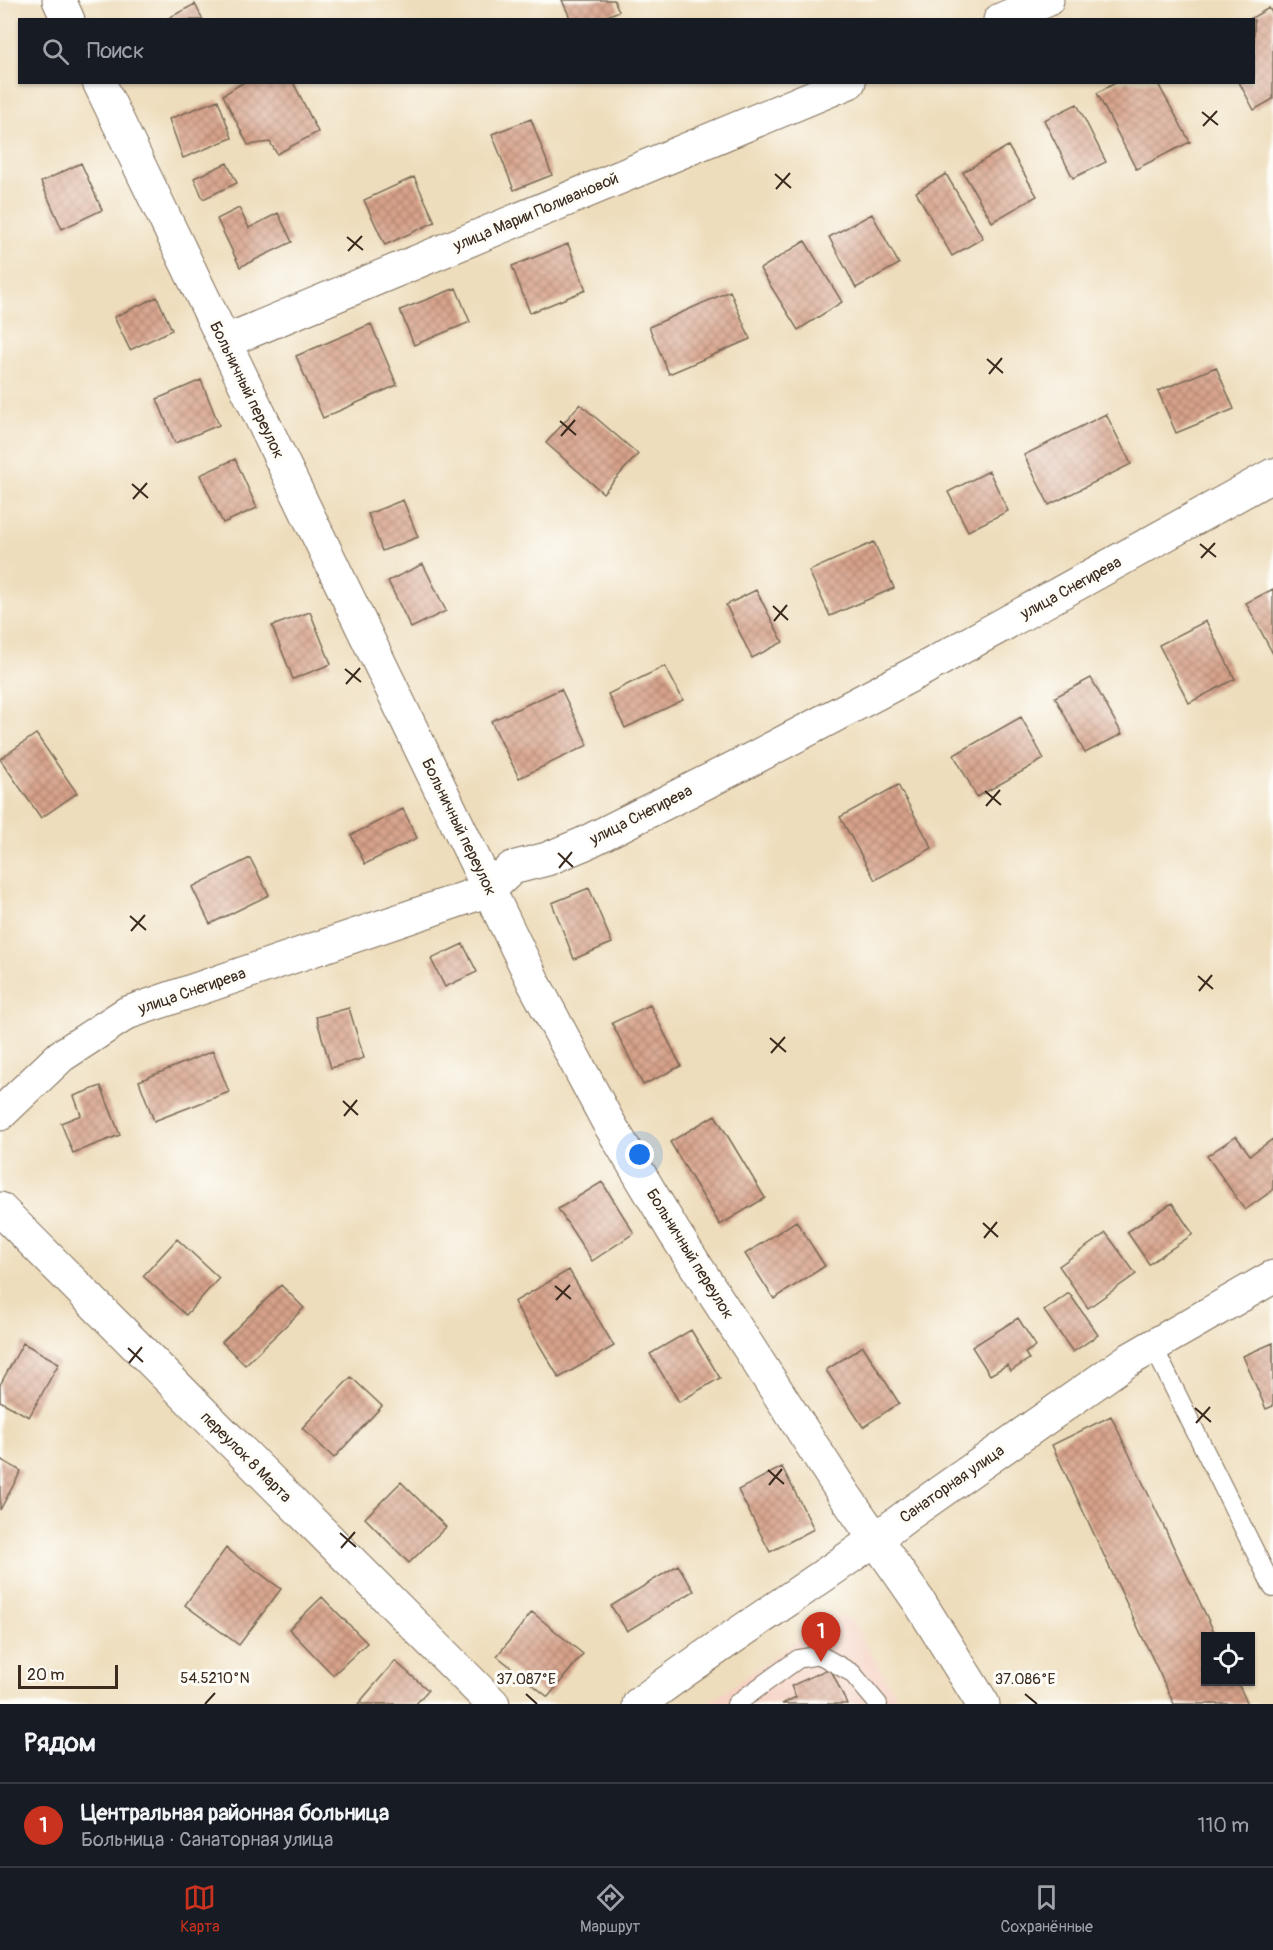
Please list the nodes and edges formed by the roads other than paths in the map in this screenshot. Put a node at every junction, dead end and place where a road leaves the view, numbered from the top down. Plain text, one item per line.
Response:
1 (59, 0) edge
2 (1047, 0) edge
3 (67, 18) edge
4 (1005, 18) edge
5 (100, 84) edge
6 (844, 84) edge
7 (224, 342) junction
8 (1273, 475) edge
9 (489, 890) junction
10 (0, 1114) edge
11 (0, 1209) edge
12 (1273, 1277) edge
13 (1153, 1346) junction
14 (875, 1540) junction
15 (1273, 1588) edge
16 (493, 1704) edge
17 (639, 1704) edge
18 (736, 1704) edge
19 (878, 1704) edge
20 (983, 1704) edge

1 - 3 street
2 - 4 street
5 - 7 street, Больничный переулок
6 - 7 street, улица Марии Поливановой
7 - 9 street, Больничный переулок
8 - 9 street, улица Снегирева
9 - 10 street, улица Снегирева
9 - 14 street, Больничный переулок
11 - 16 street, переулок 8 Марта
12 - 13 street, Санаторная улица
13 - 14 street, Санаторная улица
13 - 15 lane
14 - 17 street, Санаторная улица
14 - 20 street, Больничный переулок
18 - 19 lane

